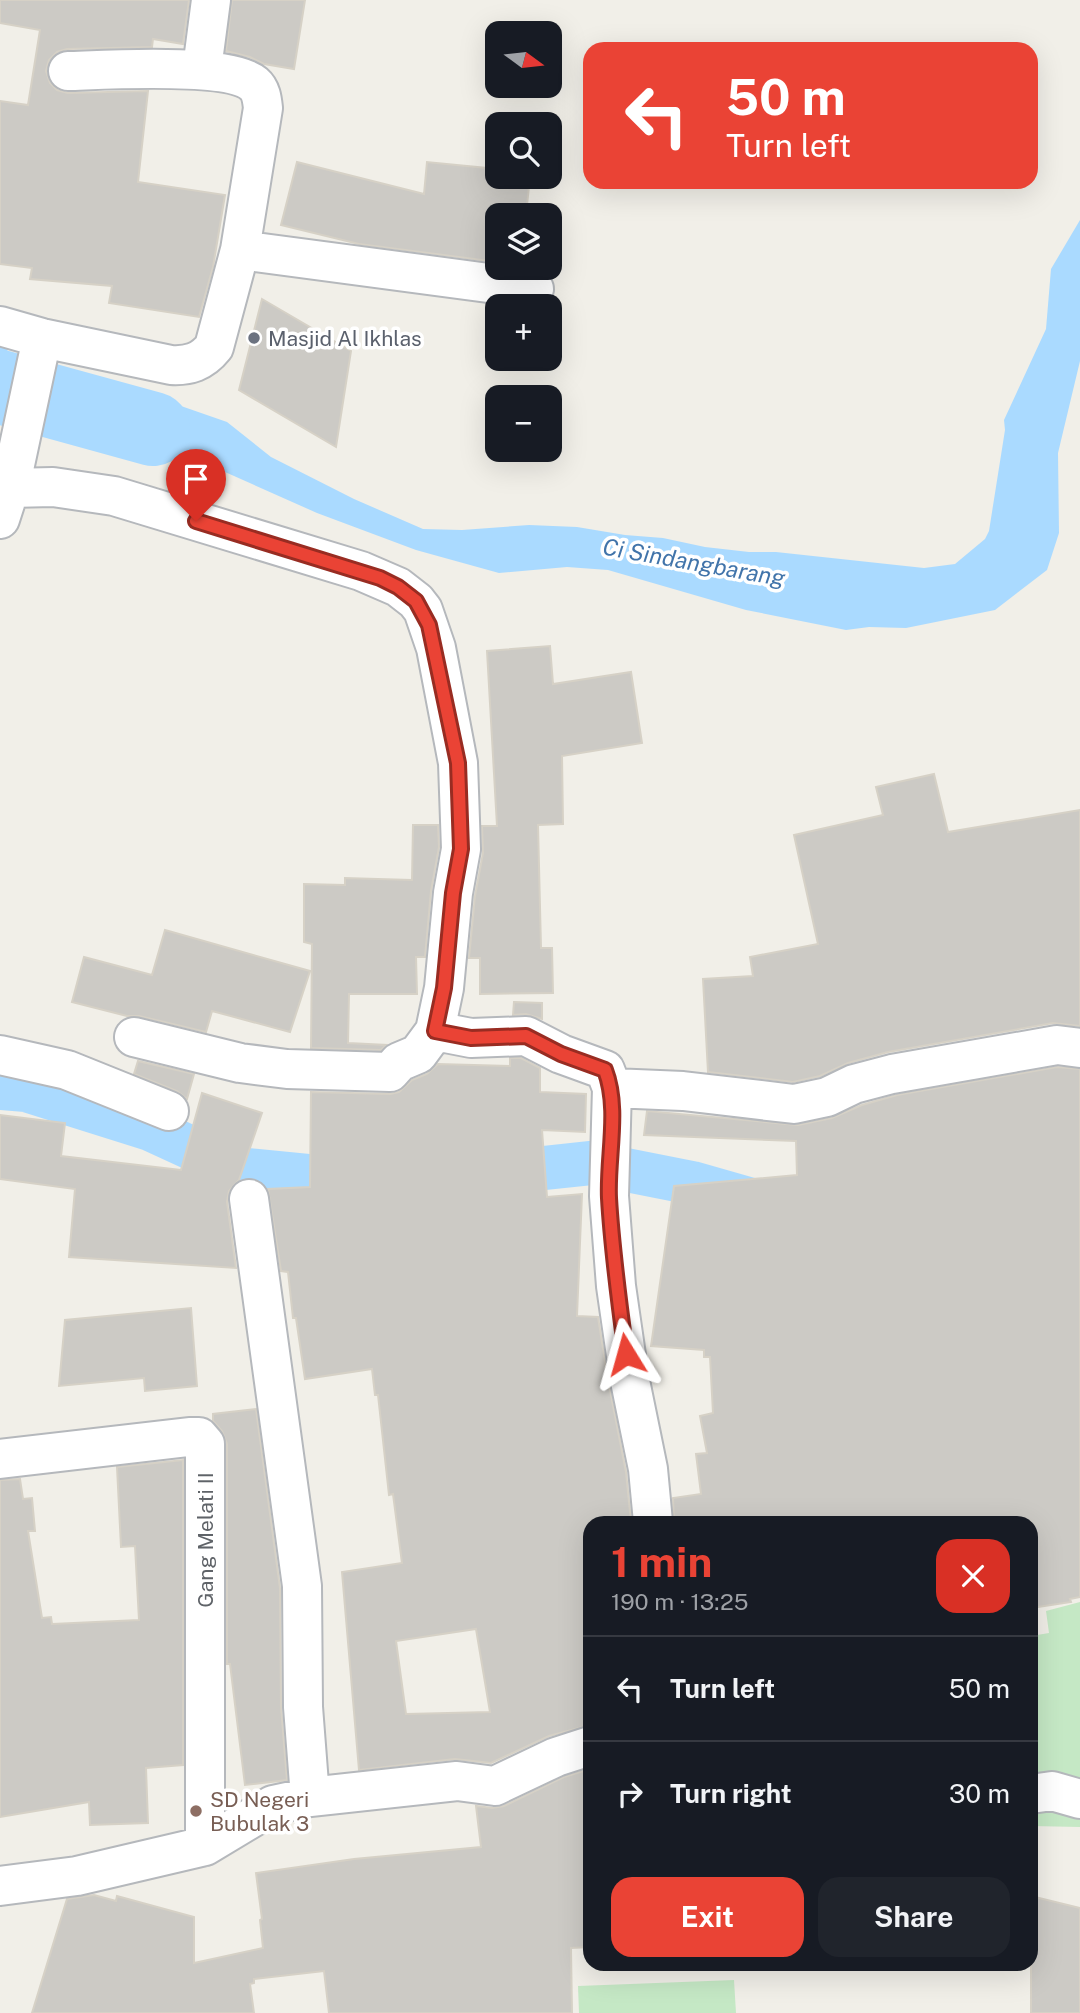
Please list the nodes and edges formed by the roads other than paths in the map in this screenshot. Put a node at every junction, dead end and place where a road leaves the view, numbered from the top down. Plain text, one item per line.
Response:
1 (211, 0) edge
2 (202, 69) junction
3 (68, 71) dead end
4 (240, 250) junction
5 (534, 289) dead end
6 (0, 326) edge
7 (39, 351) junction
8 (5, 504) edge
9 (435, 1031) junction
10 (134, 1037) dead end
11 (1080, 1048) edge
12 (0, 1055) edge
13 (612, 1088) junction
14 (169, 1111) dead end
15 (249, 1199) dead end
16 (0, 1460) edge
17 (652, 1516) edge
18 (583, 1748) edge
19 (1038, 1793) edge
20 (310, 1797) junction
21 (1080, 1799) edge
22 (205, 1846) junction
23 (0, 1886) edge

1 - 2 street
2 - 3 street
2 - 4 street
4 - 5 street
4 - 7 street
6 - 7 street
7 - 8 street
8 - 9 street
9 - 10 street
9 - 13 street
11 - 13 street
12 - 14 street
13 - 17 street
15 - 20 street
16 - 22 street, Gang Melati II
18 - 20 street
19 - 21 street
20 - 22 street
22 - 23 street

